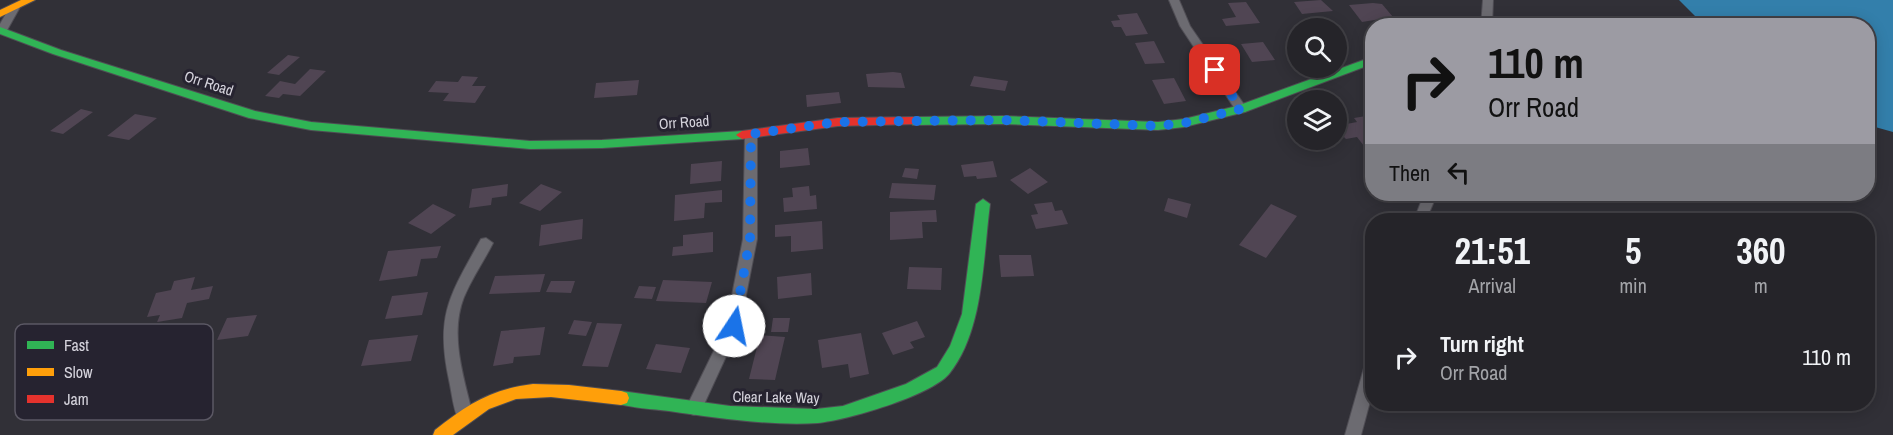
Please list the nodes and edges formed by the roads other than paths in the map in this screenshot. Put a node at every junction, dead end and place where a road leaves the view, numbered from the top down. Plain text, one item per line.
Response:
1 (30, 0) edge
2 (1174, 0) edge
3 (1488, 0) edge
4 (6, 3) edge
5 (0, 14) edge
6 (1487, 18) edge
7 (1, 30) edge
8 (1365, 63) edge
9 (1241, 109) junction
10 (751, 134) junction
11 (983, 204) dead end
12 (486, 243) dead end
13 (1365, 393) edge
14 (694, 408) junction
15 (465, 416) junction
16 (441, 435) edge
17 (1353, 435) edge

1 - 4 street
2 - 9 street
3 - 6 street
4 - 5 street
4 - 7 street, Orr Road
7 - 10 street, Orr Road
8 - 9 street, Orr Road
9 - 10 street, Orr Road
10 - 14 street
11 - 14 street, Clear Lake Way
12 - 15 street
13 - 17 street
14 - 15 street, Clear Lake Way
15 - 16 street, Clear Lake Way

